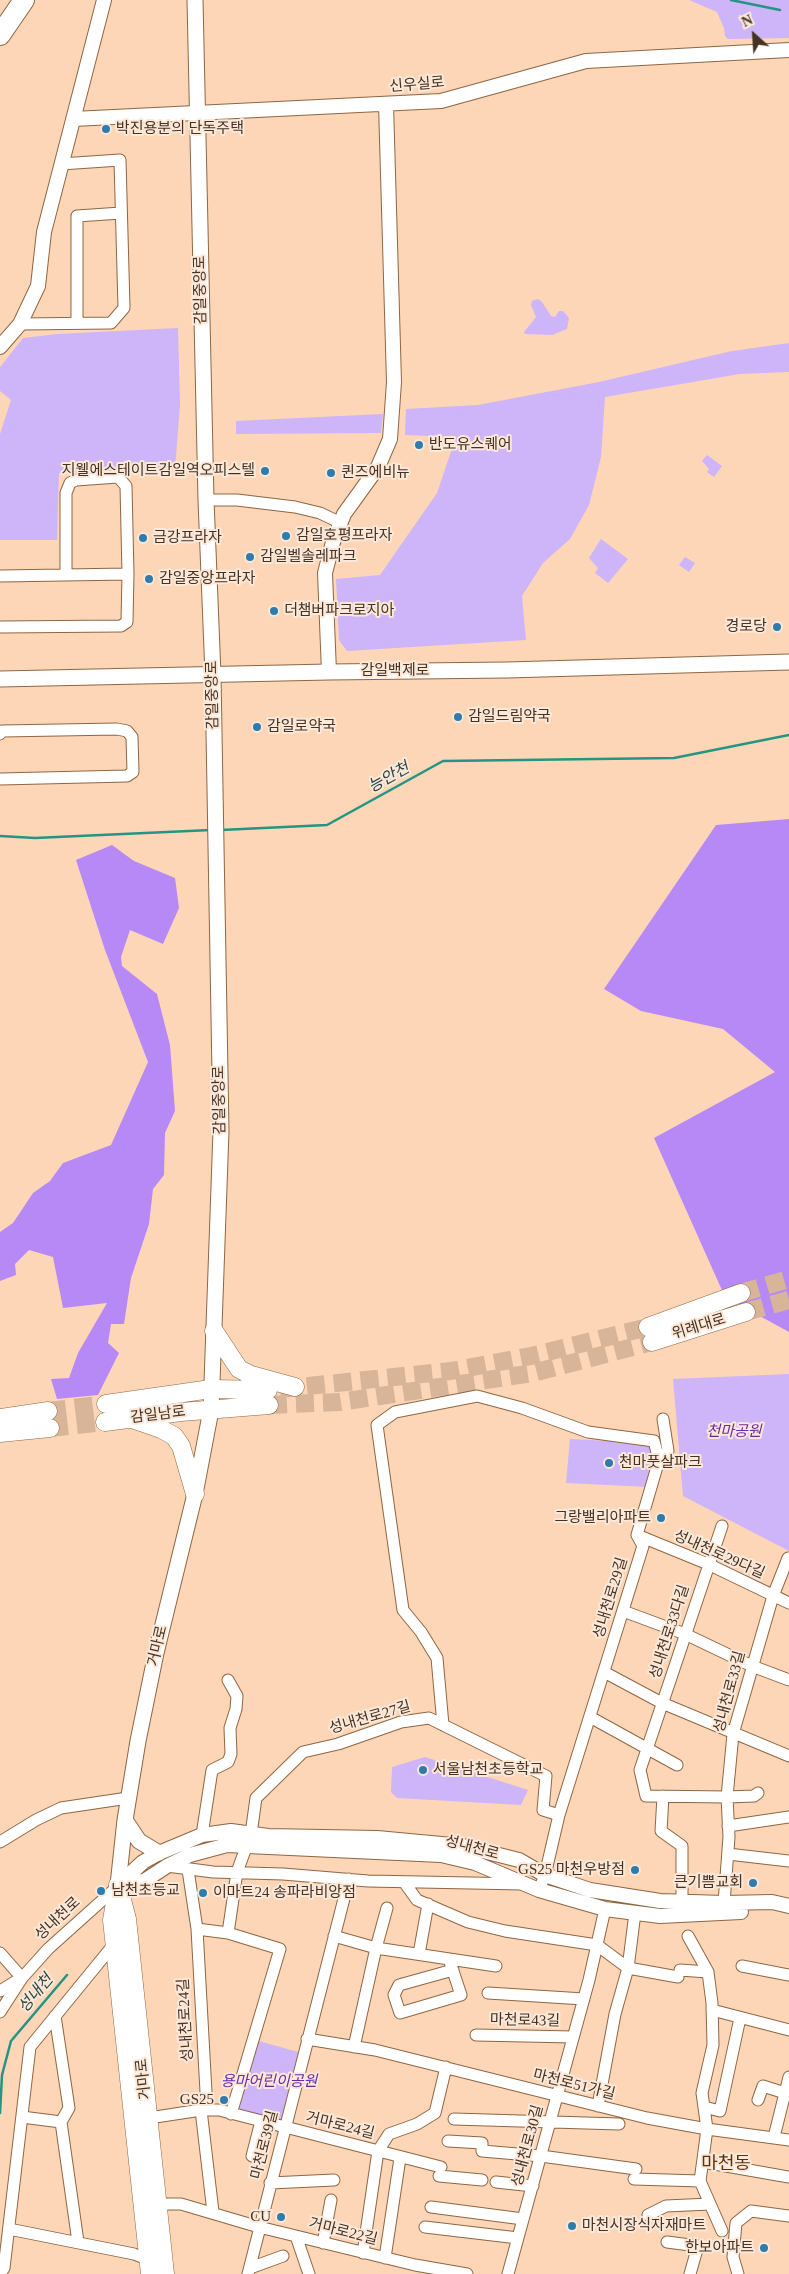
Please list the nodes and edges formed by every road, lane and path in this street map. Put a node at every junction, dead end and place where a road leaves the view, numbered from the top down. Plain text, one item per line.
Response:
1 (24, 0) edge
2 (104, 0) edge
3 (195, 0) edge
4 (0, 35) edge
5 (789, 50) edge
6 (386, 104) junction
7 (197, 114) junction
8 (73, 119) junction
9 (61, 164) junction
10 (121, 212) junction
11 (77, 323) junction
12 (20, 324) junction
13 (0, 347) edge
14 (206, 500) junction
15 (341, 523) junction
16 (66, 574) junction
17 (128, 574) junction
18 (0, 576) edge
19 (0, 627) edge
20 (789, 662) edge
21 (329, 672) junction
22 (213, 675) junction
23 (0, 679) edge
24 (0, 734) edge
25 (0, 779) edge
26 (741, 1293) tunnel mouth
27 (746, 1312) tunnel mouth
28 (214, 1330) junction
29 (295, 1387) tunnel mouth
30 (211, 1390) junction
31 (211, 1410) junction
32 (0, 1418) edge
33 (132, 1419) junction
34 (663, 1419) dead end
35 (0, 1433) edge
36 (659, 1460) junction
37 (195, 1494) junction
38 (722, 1526) dead end
39 (637, 1535) junction
40 (788, 1558) edge
41 (708, 1564) junction
42 (773, 1596) junction
43 (789, 1603) edge
44 (623, 1611) junction
45 (685, 1634) junction
46 (752, 1666) junction
47 (604, 1672) junction
48 (228, 1680) dead end
49 (789, 1680) edge
50 (662, 1703) junction
51 (590, 1717) junction
52 (443, 1725) junction
53 (733, 1734) junction
54 (647, 1747) junction
55 (789, 1756) edge
56 (677, 1765) dead end
57 (758, 1793) dead end
58 (663, 1796) junction
59 (727, 1797) junction
60 (128, 1798) junction
61 (559, 1815) junction
62 (789, 1816) edge
63 (125, 1820) junction
64 (728, 1826) junction
65 (202, 1835) junction
66 (249, 1840) junction
67 (0, 1842) edge
68 (159, 1853) junction
69 (728, 1854) junction
70 (789, 1861) edge
71 (167, 1866) junction
72 (188, 1870) junction
73 (236, 1872) junction
74 (545, 1875) junction
75 (349, 1879) junction
76 (404, 1882) junction
77 (524, 1884) junction
78 (118, 1885) junction
79 (539, 1890) junction
80 (682, 1901) junction
81 (724, 1903) junction
82 (428, 1904) junction
83 (387, 1908) dead end
84 (789, 1908) edge
85 (605, 1909) junction
86 (635, 1912) junction
87 (197, 1929) junction
88 (228, 1933) junction
89 (334, 1936) junction
90 (688, 1936) dead end
91 (115, 1943) junction
92 (597, 1945) junction
93 (376, 1948) junction
94 (0, 1953) edge
95 (419, 1954) junction
96 (449, 1959) junction
97 (496, 1966) dead end
98 (742, 1966) dead end
99 (628, 1968) junction
100 (453, 1970) junction
101 (708, 1972) junction
102 (789, 1975) edge
103 (22, 1978) junction
104 (0, 1991) edge
105 (488, 1993) dead end
106 (584, 1999) junction
107 (712, 2010) junction
108 (0, 2012) edge
109 (56, 2016) junction
110 (740, 2018) junction
111 (789, 2030) edge
112 (476, 2035) dead end
113 (573, 2037) junction
114 (308, 2039) junction
115 (354, 2047) junction
116 (446, 2067) junction
117 (789, 2077) edge
118 (785, 2093) junction
119 (557, 2097) junction
120 (758, 2100) dead end
121 (598, 2106) junction
122 (704, 2107) junction
123 (204, 2110) junction
124 (231, 2114) junction
125 (22, 2117) junction
126 (149, 2118) junction
127 (454, 2119) dead end
128 (260, 2121) junction
129 (61, 2122) junction
130 (550, 2123) junction
131 (620, 2124) dead end
132 (285, 2128) junction
133 (707, 2129) junction
134 (774, 2137) junction
135 (789, 2140) edge
136 (448, 2141) dead end
137 (378, 2152) junction
138 (252, 2156) dead end
139 (541, 2156) junction
140 (400, 2158) junction
141 (703, 2162) junction
142 (789, 2177) edge
143 (334, 2180) dead end
144 (482, 2180) dead end
145 (700, 2181) junction
146 (496, 2182) dead end
147 (270, 2183) junction
148 (533, 2186) junction
149 (331, 2200) dead end
150 (158, 2204) junction
151 (710, 2204) junction
152 (431, 2207) dead end
153 (213, 2212) junction
154 (648, 2215) dead end
155 (789, 2216) edge
156 (524, 2219) junction
157 (259, 2227) junction
158 (425, 2228) dead end
159 (9, 2229) junction
160 (722, 2231) dead end
161 (296, 2236) junction
162 (518, 2238) junction
163 (78, 2242) junction
164 (667, 2242) dead end
165 (323, 2243) junction
166 (364, 2253) junction
167 (283, 2256) dead end
168 (385, 2258) junction
169 (149, 2267) edge
170 (249, 2271) edge
171 (440, 2272) edge
172 (0, 2274) edge
173 (166, 2274) edge
174 (309, 2274) edge
175 (468, 2274) edge
176 (508, 2274) edge
177 (690, 2274) edge
178 (738, 2274) edge

1 - 4 highway
2 - 8 street
3 - 7 main road, 감일중앙로
5 - 6 street, 신우실로
6 - 7 street, 신우실로
6 - 15 street
7 - 8 street, 신우실로
7 - 14 main road, 감일중앙로
8 - 9 street
9 - 10 street
9 - 12 street
10 - 11 street
10 - 11 street
11 - 12 street
12 - 13 street
14 - 15 street
14 - 22 main road, 감일중앙로
15 - 21 street
16 - 17 street
16 - 17 street
16 - 18 street
17 - 19 street
20 - 21 main road, 감일백제로
21 - 22 main road, 감일백제로
22 - 23 main road, 감일백제로
22 - 28 main road, 감일중앙로
24 - 25 street
26 - 27 main road, 위례대로
28 - 29 main road
28 - 30 main road, 감일중앙로
30 - 31 main road, 감일중앙로
30 - 31 main road
30 - 33 main road, 감일남로
31 - 33 main road, 감일남로
31 - 37 main road, 거마로
32 - 35 main road
33 - 37 main road
34 - 36 street, 성내천로29길
36 - 39 street, 성내천로29길
36 - 52 street
37 - 60 main road, 거마로
38 - 41 street, 성내천로33다길
39 - 41 street, 성내천로29다길
39 - 44 street, 성내천로29길
40 - 42 street, 성내천로33길
41 - 42 street, 성내천로29다길
41 - 45 street, 성내천로33다길
42 - 43 street, 성내천로29다길
42 - 46 street, 성내천로33길
44 - 45 street
44 - 47 street, 성내천로29길
45 - 46 street
45 - 50 street, 성내천로33다길
46 - 49 street
46 - 53 street, 성내천로33길
47 - 50 street
47 - 51 street, 성내천로29길
48 - 65 street
50 - 53 street
50 - 54 street, 성내천로33다길
51 - 54 street
51 - 61 street, 성내천로29길
52 - 61 street, 성내천로27길
52 - 66 street, 성내천로27길
53 - 55 street
53 - 59 street, 성내천로33길
54 - 56 street
54 - 58 street, 성내천로33다길
57 - 59 street
58 - 59 street, 성내천로33다길
58 - 80 street
59 - 64 street, 성내천로33길
60 - 63 main road, 거마로
60 - 67 street
61 - 74 street, 성내천로29길
62 - 64 street
63 - 68 main road
63 - 78 main road, 거마로
64 - 69 street, 성내천로33길
65 - 66 street, 성내천로
65 - 68 street, 성내천로
66 - 71 street, 성내천로
66 - 73 street, 성내천로27길
66 - 74 street, 성내천로
66 - 77 street, 성내천로
68 - 78 street, 성내천로
69 - 70 street
69 - 81 street, 성내천로33길
71 - 72 street
71 - 78 street, 성내천로
72 - 73 street
72 - 87 street, 성내천로24길
73 - 75 street
73 - 88 street
74 - 79 street, 성내천로29길
74 - 80 street, 성내천로
75 - 76 street
75 - 89 street, 마천로39길
76 - 77 street
76 - 82 street
77 - 79 street, 성내천로
78 - 91 main road, 거마로
78 - 103 street, 성내천로
78 - 126 main road, 거마로
79 - 85 street, 성내천로
80 - 81 street, 성내천로
81 - 84 street, 성내천로
82 - 92 street
82 - 95 street
83 - 93 street
84 - 86 street, 성내천로
85 - 86 street, 성내천로
85 - 92 street, 성내천로30길
86 - 99 street
87 - 88 street
87 - 123 street, 성내천로24길
88 - 124 street
89 - 93 street
89 - 114 street, 마천로39길
90 - 101 street
91 - 109 street
91 - 169 main road, 거마로
92 - 99 street
92 - 106 street, 성내천로30길
93 - 95 street
93 - 115 street
94 - 103 street
95 - 96 street
96 - 97 street
96 - 100 street
98 - 102 street
99 - 101 street
99 - 121 street
100 - 100 street
101 - 107 street
103 - 104 street
103 - 108 street, 성내천로
105 - 106 street, 마천로43길
106 - 113 street, 성내천로30길
107 - 110 street
107 - 122 street
109 - 125 street
109 - 129 street
110 - 111 street
110 - 122 street
112 - 113 street, 마천로43길
113 - 119 street, 성내천로30길
114 - 115 street, 마천로51가길
114 - 132 street, 마천로39길
115 - 116 street, 마천로51가길
116 - 119 street, 마천로51가길
116 - 137 street
117 - 118 street
118 - 120 street
118 - 134 street
119 - 121 street, 마천로51가길
119 - 130 street, 성내천로30길
121 - 133 street, 마천로51가길
122 - 133 street
123 - 124 street, 거마로24길
123 - 126 street, 거마로24길
123 - 153 street, 성내천로24길
124 - 128 street, 거마로24길
125 - 129 street
125 - 159 street
126 - 150 main road, 거마로
127 - 130 street
128 - 132 street, 거마로24길
128 - 138 street
129 - 163 street
130 - 131 street
130 - 139 street, 성내천로30길
132 - 137 street, 거마로24길
132 - 147 street, 마천로39길
133 - 134 street, 마천로51가길
133 - 141 street
134 - 135 street, 마천로51가길
136 - 139 street
137 - 140 street, 거마로24길
137 - 166 street
139 - 145 street
139 - 148 street, 성내천로30길
140 - 144 street, 거마로24길
140 - 168 street
141 - 142 street
141 - 145 street
143 - 147 street
145 - 151 street
146 - 148 street
147 - 157 street, 마천로39길
148 - 156 street, 성내천로30길
149 - 165 street
150 - 153 street, 거마로22길
150 - 173 main road, 거마로
151 - 154 street
151 - 160 street
152 - 156 street
153 - 157 street, 거마로22길
155 - 178 street
156 - 162 street, 성내천로30길
157 - 161 street, 거마로22길
157 - 170 street, 마천로39길
158 - 162 street
159 - 163 street
159 - 172 street
161 - 165 street, 거마로22길
161 - 174 street
162 - 176 street, 성내천로30길
163 - 169 street
164 - 177 street
165 - 166 street, 거마로22길
166 - 168 street, 거마로22길
167 - 170 street
168 - 171 street, 거마로22길
171 - 175 street, 거마로22길

